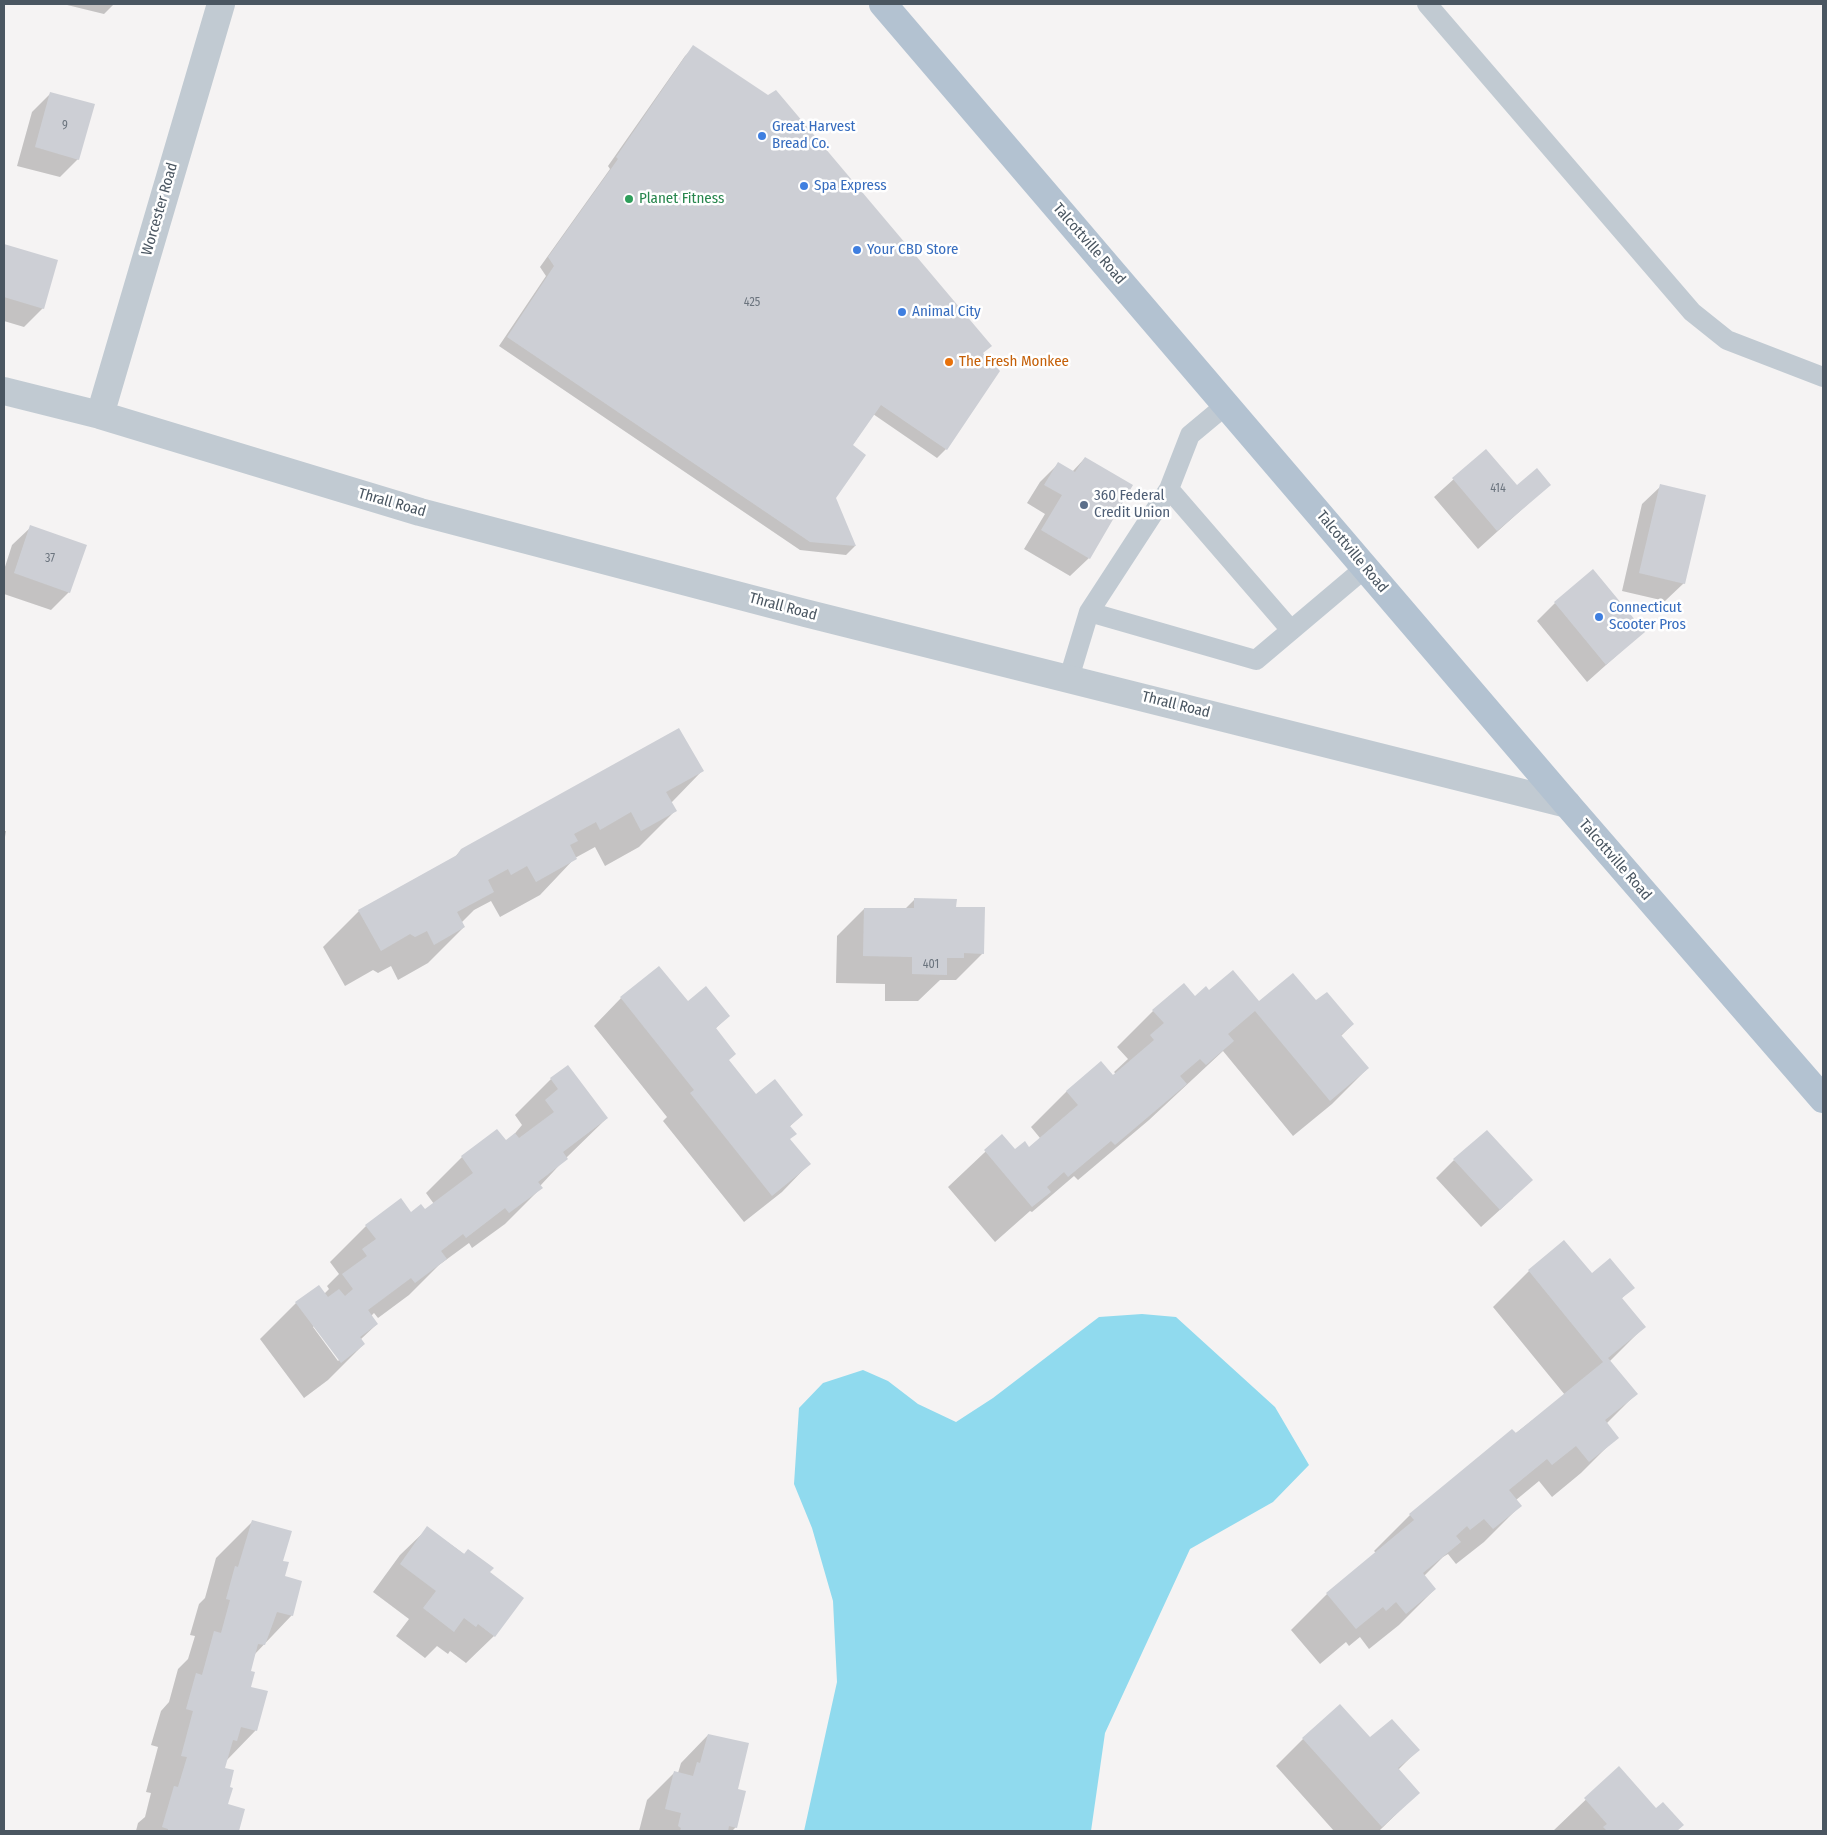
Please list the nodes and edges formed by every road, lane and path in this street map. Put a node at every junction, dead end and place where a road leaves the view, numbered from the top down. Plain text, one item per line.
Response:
1 (221, 4) edge
2 (883, 4) edge
3 (1427, 4) edge
4 (1823, 377) edge
5 (4, 391) edge
6 (1226, 405) junction
7 (100, 415) junction
8 (1169, 489) junction
9 (1365, 568) junction
10 (1089, 612) junction
11 (1291, 630) junction
12 (1069, 678) junction
13 (1567, 804) junction
14 (1823, 1099) edge

1 - 7 street, Worcester Road
2 - 6 main road, Talcottville Road
3 - 4 lane
5 - 7 street, Thrall Road
6 - 8 lane
6 - 9 main road, Talcottville Road
7 - 12 street, Thrall Road
8 - 10 lane
8 - 11 lane
9 - 11 lane
9 - 13 main road, Talcottville Road
10 - 11 lane
10 - 12 lane
12 - 13 street, Thrall Road
13 - 14 main road, Talcottville Road

